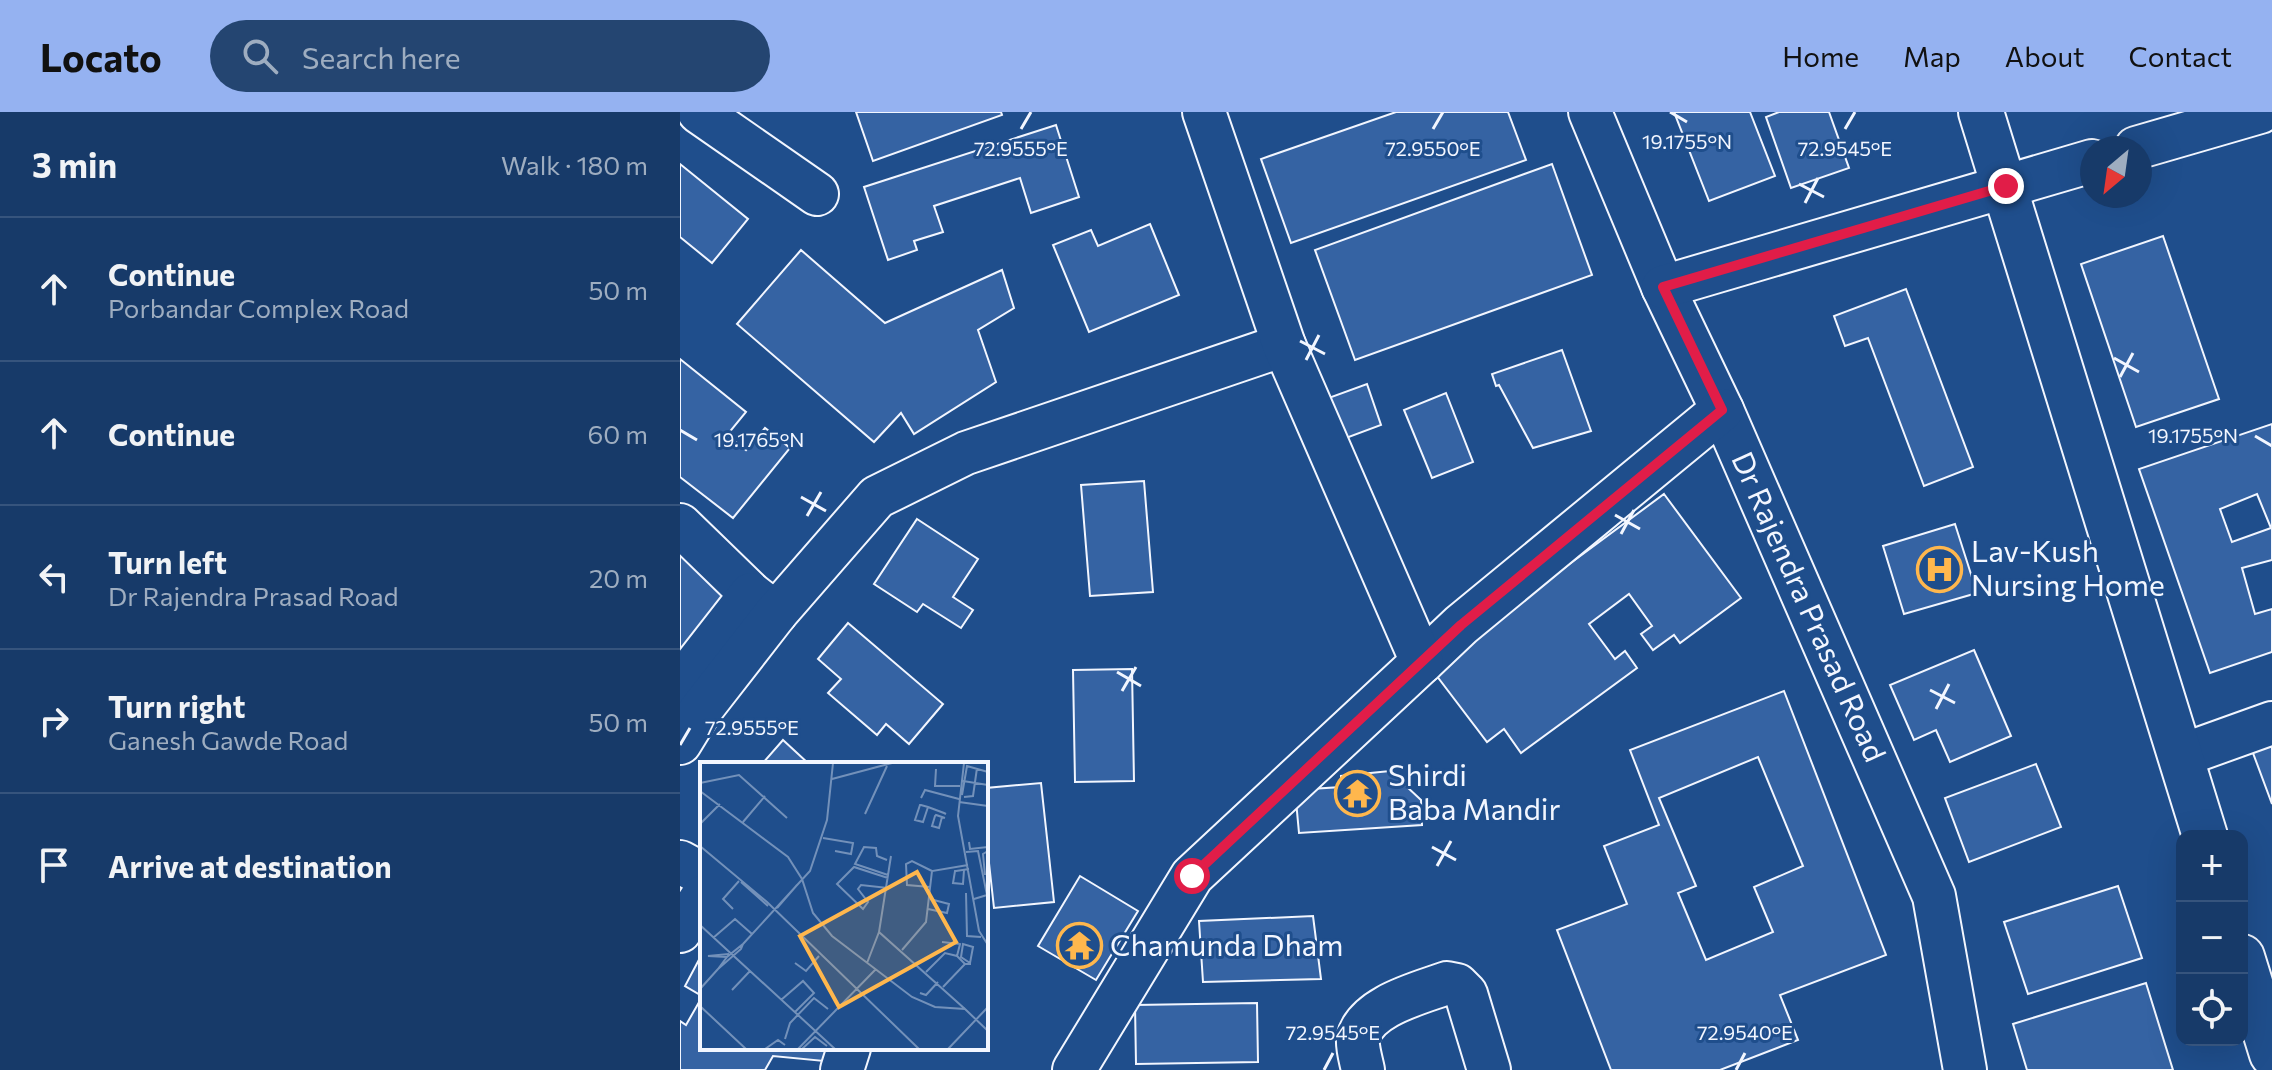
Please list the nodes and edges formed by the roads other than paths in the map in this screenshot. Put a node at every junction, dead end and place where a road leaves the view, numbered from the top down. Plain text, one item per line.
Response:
1 (699, 112) edge
2 (1204, 112) edge
3 (1590, 112) edge
4 (1981, 112) edge
5 (2260, 112) edge
6 (2152, 143) edge
7 (2080, 164) edge
8 (2006, 186) junction
9 (817, 194) dead end
10 (1663, 287) junction
11 (1284, 345) junction
12 (1722, 410) junction
13 (680, 525) edge
14 (764, 604) junction
15 (1422, 662) junction
16 (685, 709) edge
17 (2272, 723) edge
18 (2180, 756) junction
19 (2203, 830) edge
20 (680, 862) edge
21 (700, 873) edge
22 (700, 900) edge
23 (680, 931) edge
24 (2247, 974) edge
25 (848, 1050) edge
26 (2272, 1054) edge
27 (1077, 1069) edge
28 (842, 1070) edge
29 (1363, 1070) edge
30 (1489, 1070) edge
31 (1965, 1070) edge

1 - 9 street
2 - 11 street
3 - 10 street, Dr Rajendra Prasad Road
4 - 8 main road
5 - 6 street
7 - 8 street
8 - 10 street
8 - 18 main road
10 - 12 street, Dr Rajendra Prasad Road
11 - 14 street
11 - 15 street
12 - 15 street
12 - 31 street, Dr Rajendra Prasad Road
13 - 14 street
14 - 16 street
15 - 27 street
17 - 18 street
18 - 19 main road
20 - 21 street
22 - 23 street
24 - 26 main road
25 - 28 street
29 - 30 street

